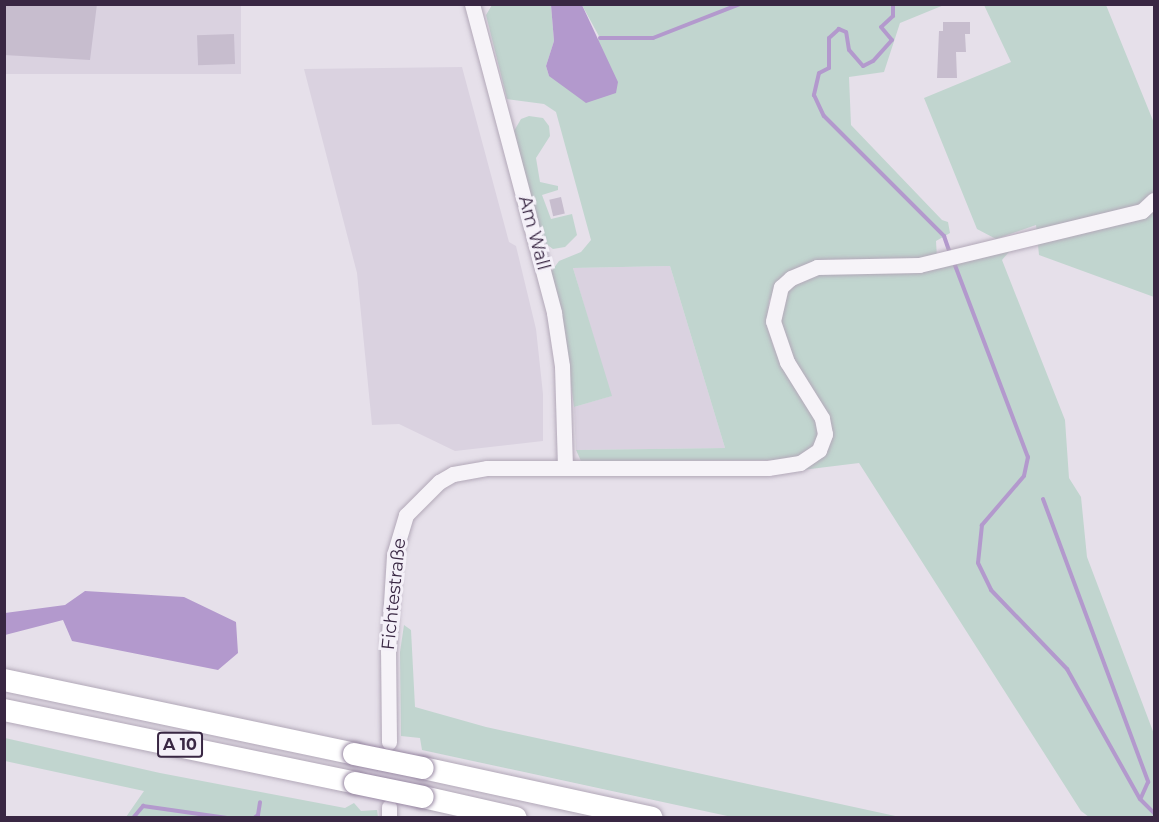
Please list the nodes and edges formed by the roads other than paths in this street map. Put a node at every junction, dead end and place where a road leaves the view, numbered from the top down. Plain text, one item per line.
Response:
1 (471, 4) edge
2 (1155, 200) edge
3 (565, 466) junction
4 (4, 680) edge
5 (4, 710) edge
6 (389, 742) dead end
7 (516, 818) edge
8 (651, 818) edge

1 - 3 street, Am Wall
2 - 3 street, Fichtestraße
3 - 6 street, Fichtestraße
4 - 8 highway, A 10, bridge
5 - 7 highway, A 10, bridge

